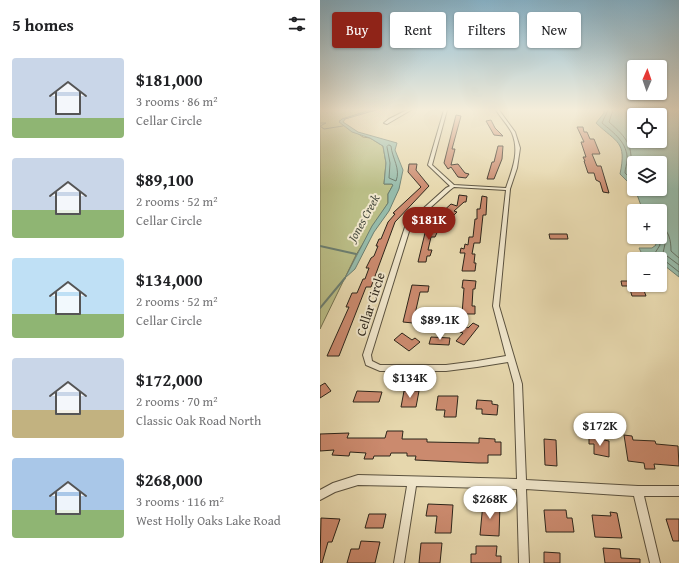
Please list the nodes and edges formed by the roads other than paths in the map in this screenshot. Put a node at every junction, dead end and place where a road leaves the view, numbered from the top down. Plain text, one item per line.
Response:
1 (438, 136) edge
2 (515, 136) edge
3 (453, 186) junction
4 (508, 189) junction
5 (510, 358) junction
6 (412, 482) junction
7 (522, 484) junction
8 (638, 491) junction
9 (679, 491) edge
10 (320, 495) edge
11 (398, 563) edge
12 (524, 563) edge
13 (655, 563) edge

1 - 3 street
2 - 4 street
3 - 4 street
3 - 5 street, Cellar Circle
4 - 5 street
5 - 7 street
6 - 7 street
6 - 10 street
6 - 11 street
7 - 8 street
7 - 12 street
8 - 9 street
8 - 13 street

